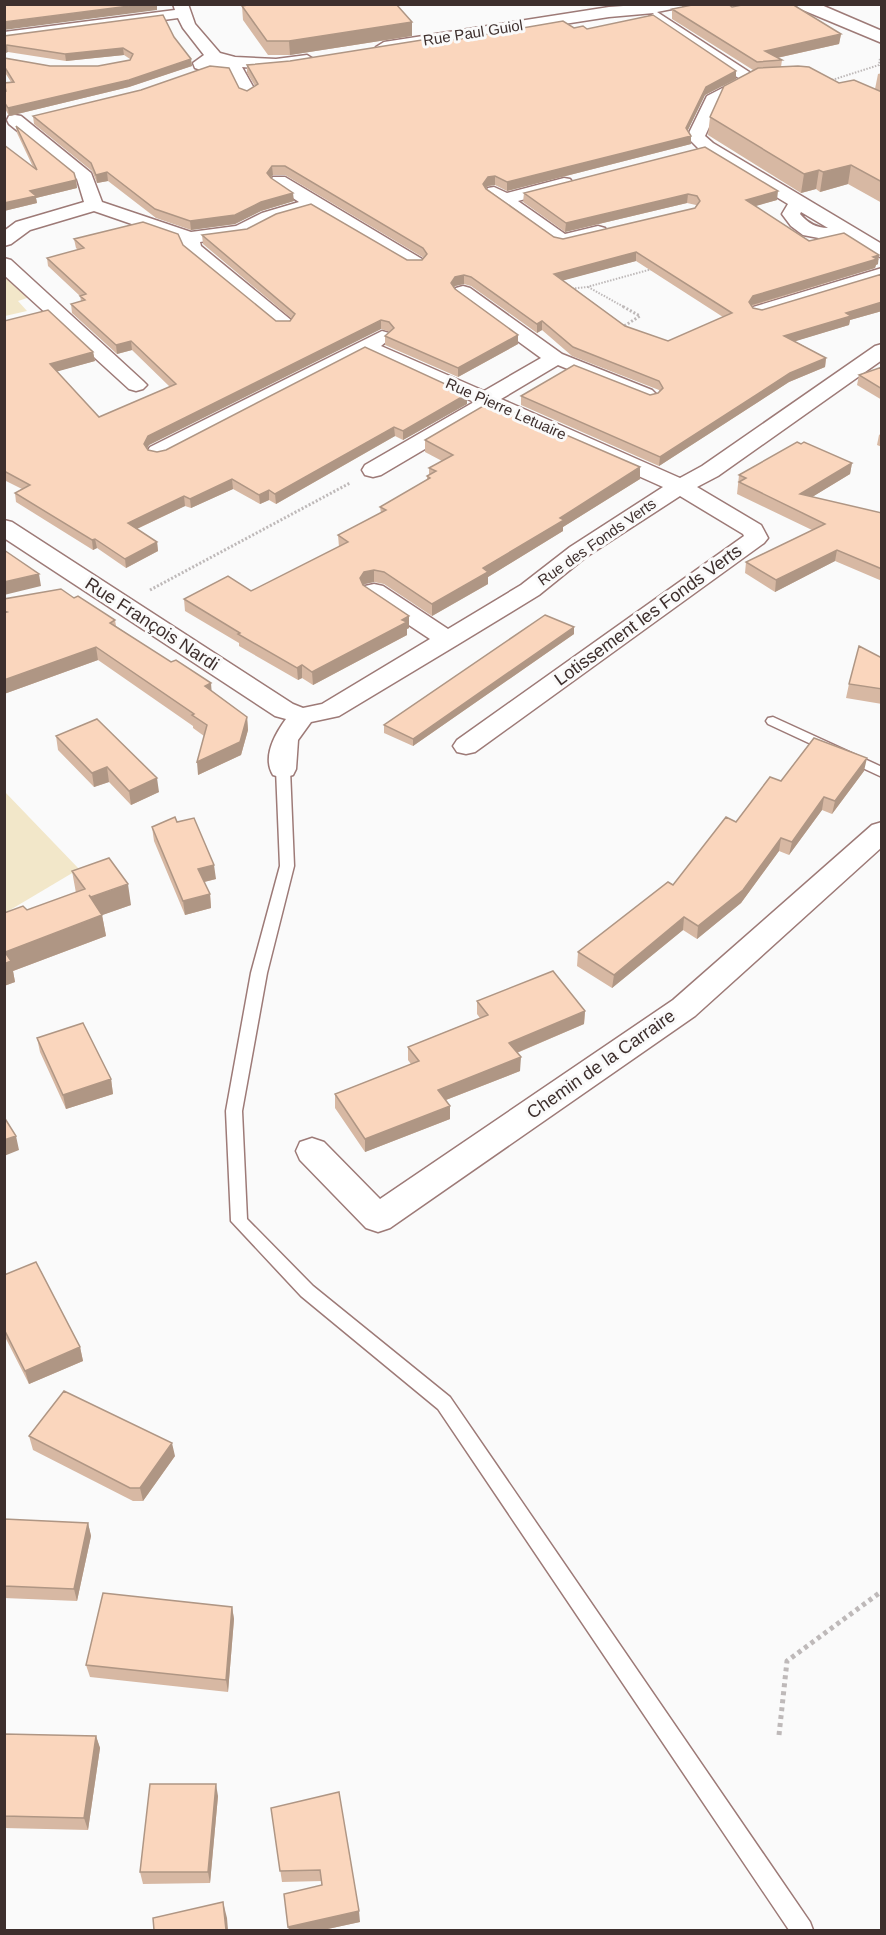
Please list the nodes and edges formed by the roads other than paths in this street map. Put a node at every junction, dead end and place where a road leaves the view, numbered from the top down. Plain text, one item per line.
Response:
1 (677, 4) edge
2 (804, 5) edge
3 (182, 9) edge
4 (657, 17) edge
5 (39, 30) junction
6 (4, 37) edge
7 (882, 38) edge
8 (369, 50) edge
9 (13, 52) edge
10 (324, 57) edge
11 (220, 64) junction
12 (187, 75) edge
13 (248, 92) edge
14 (36, 115) edge
15 (10, 122) edge
16 (707, 147) junction
17 (684, 153) edge
18 (583, 178) edge
19 (279, 181) edge
20 (314, 203) junction
21 (94, 205) junction
22 (619, 226) edge
23 (190, 238) junction
24 (4, 240) edge
25 (882, 252) edge
26 (415, 263) edge
27 (4, 264) edge
28 (882, 274) edge
29 (463, 292) edge
30 (760, 311) edge
31 (284, 324) edge
32 (388, 334) edge
33 (364, 346) junction
34 (882, 351) edge
35 (555, 358) junction
36 (136, 385) dead end
37 (650, 396) edge
38 (488, 400) junction
39 (158, 452) edge
40 (373, 470) road end
41 (681, 487) junction
42 (4, 527) edge
43 (94, 586) junction
44 (374, 591) edge
45 (58, 592) edge
46 (448, 640) junction
47 (302, 716) junction
48 (773, 721) dead end
49 (466, 746) dead end
50 (283, 769) joint
51 (882, 773) edge
52 (882, 831) edge
53 (312, 1151) dead end
54 (802, 1930) edge

1 - 8 street, Rue Paul Guiol
2 - 7 main road
3 - 5 street
3 - 11 street
4 - 16 street
5 - 6 street
5 - 9 street
10 - 11 street
11 - 12 street
11 - 13 street
14 - 15 street
15 - 21 street
16 - 17 street
16 - 25 street
18 - 22 street
19 - 20 street
20 - 23 street
20 - 26 street
21 - 23 street
21 - 24 street
23 - 31 street
27 - 36 street
28 - 30 street
29 - 35 street
32 - 33 street
33 - 38 street, Rue Pierre Letuaire
33 - 39 street
34 - 41 street, Rue des Fonds Verts
35 - 37 street
35 - 38 street
38 - 40 street
38 - 41 street, Rue Pierre Letuaire
41 - 46 street, Rue des Fonds Verts
41 - 49 street, Lotissement les Fonds Verts
42 - 43 street, Rue François Nardi
43 - 45 street
43 - 47 street, Rue François Nardi
44 - 46 street
46 - 47 street, Rue des Fonds Verts
47 - 50 street
48 - 51 lane
50 - 54 lane
52 - 53 street, Chemin de la Carraire

